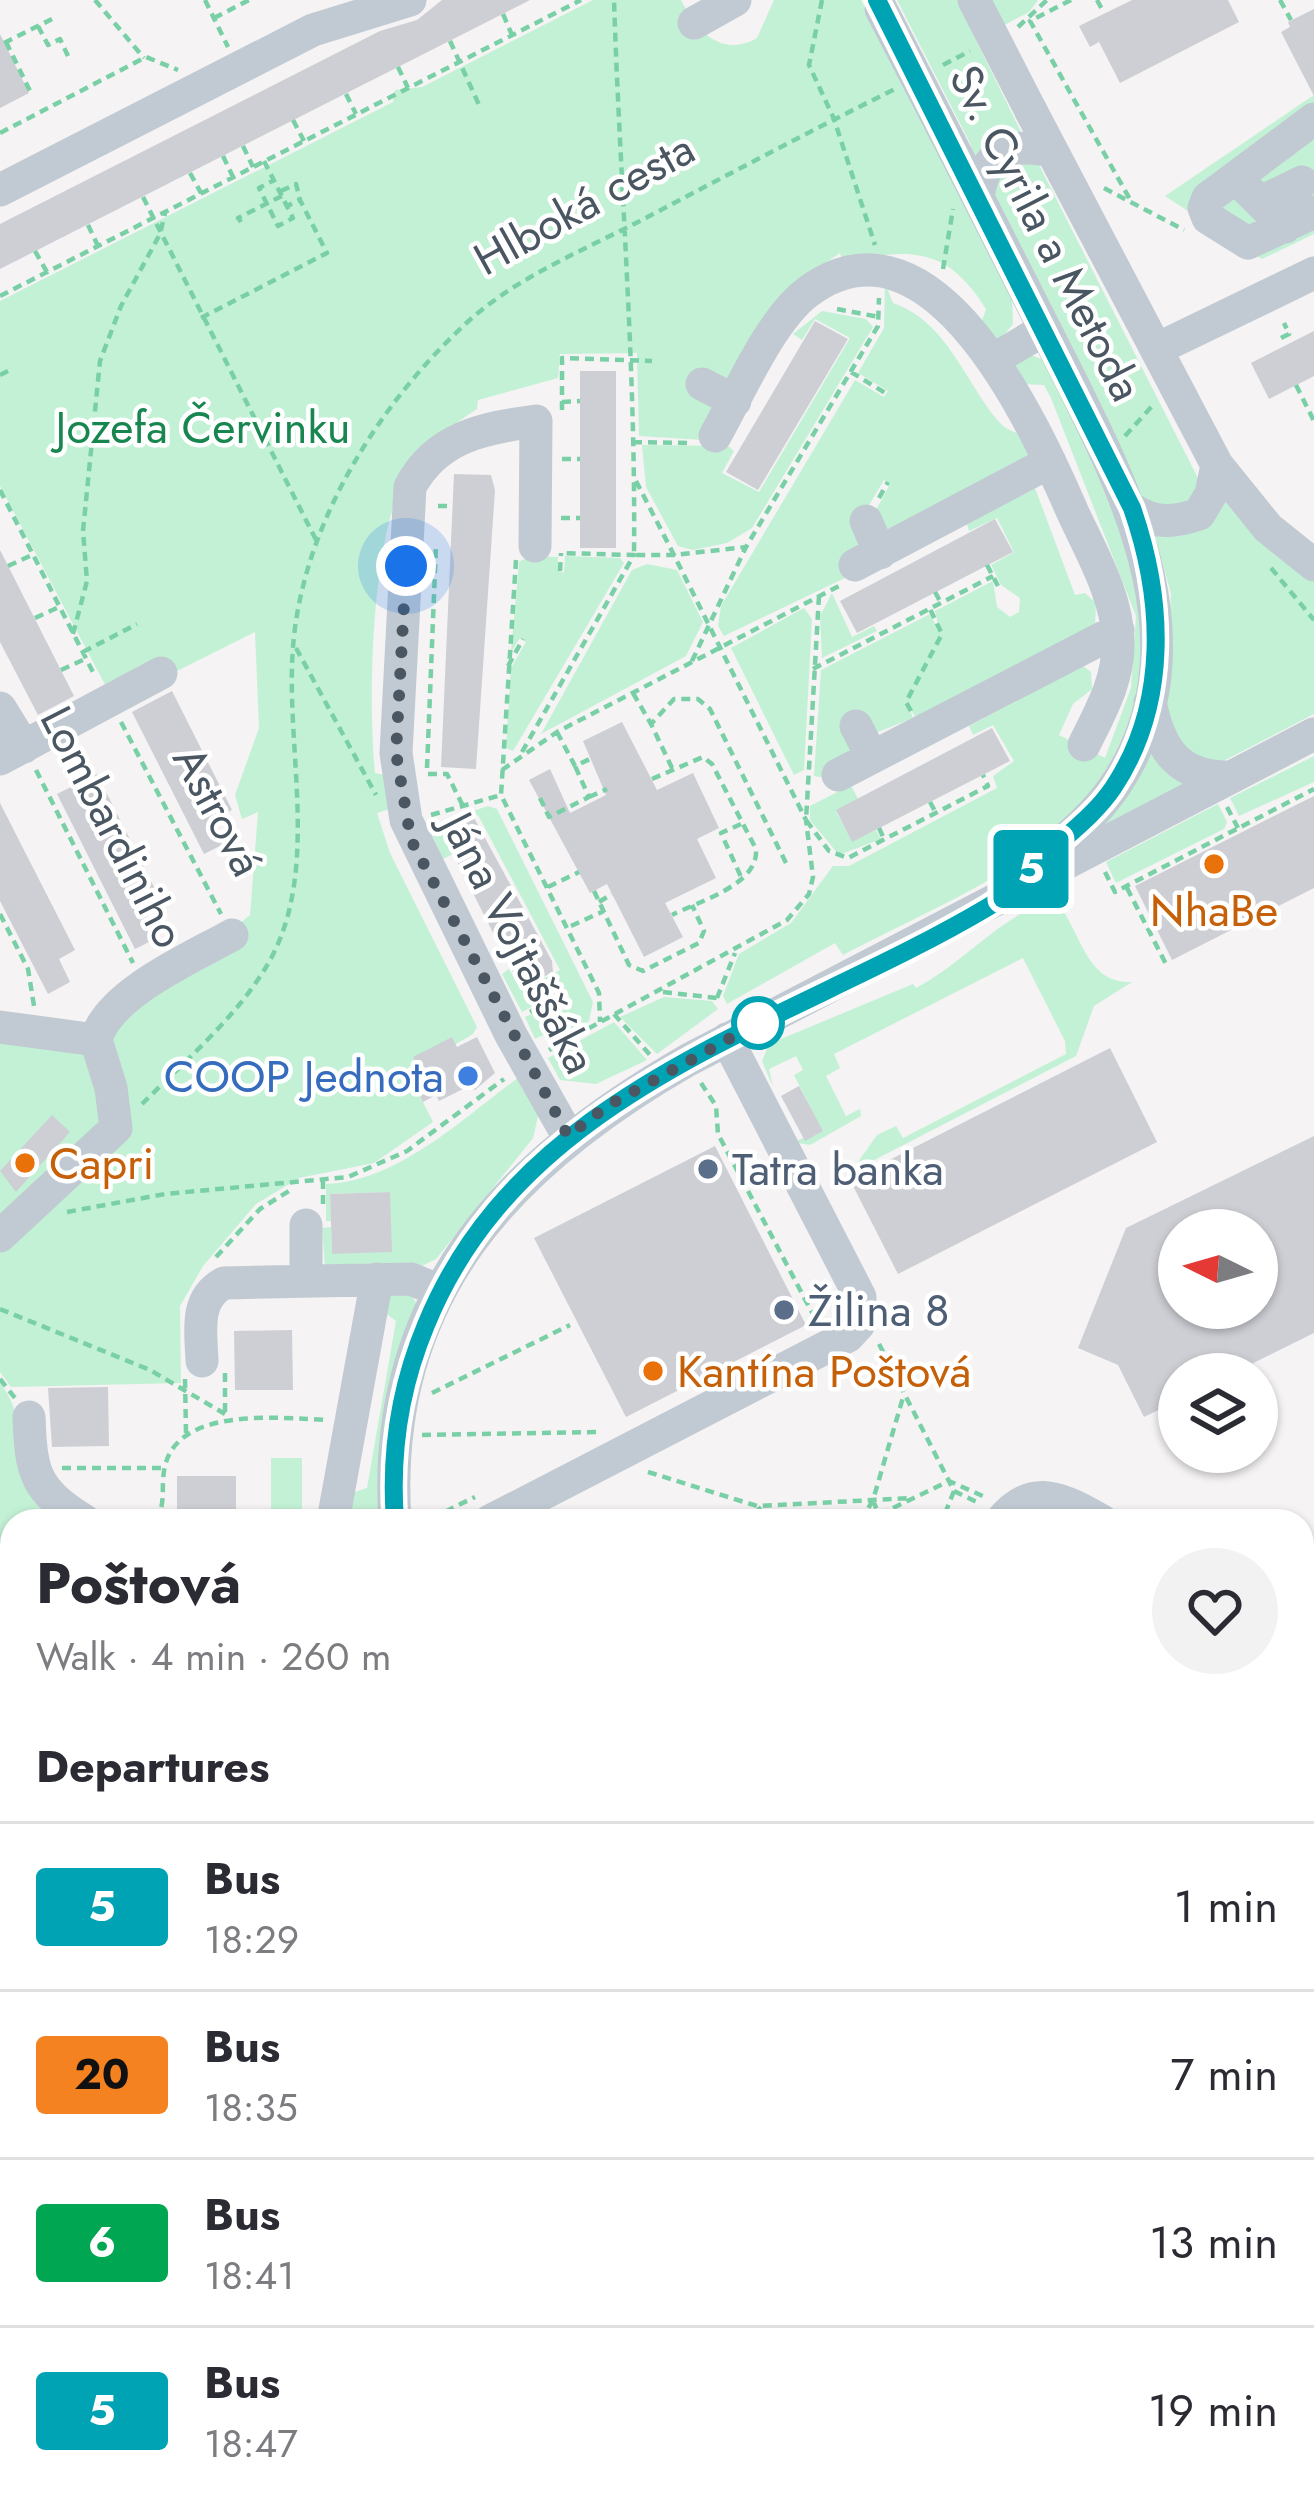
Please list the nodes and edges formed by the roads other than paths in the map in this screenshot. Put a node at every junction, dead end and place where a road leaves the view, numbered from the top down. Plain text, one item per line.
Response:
1 (735, 0) edge
2 (974, 0) edge
3 (396, 3) edge
4 (879, 4) edge
5 (694, 23) dead end
6 (1314, 119) edge
7 (1273, 150) junction
8 (1052, 151) junction
9 (1236, 178) junction
10 (0, 190) edge
11 (1305, 190) edge
12 (966, 202) junction
13 (1314, 273) edge
14 (1045, 329) junction
15 (1157, 349) junction
16 (993, 359) junction
17 (702, 384) dead end
18 (735, 401) junction
19 (715, 436) dead end
20 (1050, 462) junction
21 (1217, 465) junction
22 (1132, 508) junction
23 (866, 520) dead end
24 (543, 551) road end
25 (1314, 565) edge
26 (1118, 630) junction
27 (160, 674) dead end
28 (1150, 702) junction
29 (0, 708) edge
30 (856, 725) dead end
31 (1314, 734) edge
32 (1084, 745) dead end
33 (12, 753) edge
34 (872, 758) junction
35 (838, 775) dead end
36 (1232, 777) junction
37 (992, 905) junction
38 (232, 935) road end
39 (143, 985) joint
40 (725, 1024) junction
41 (16, 1028) edge
42 (95, 1040) junction
43 (568, 1136) junction
44 (306, 1225) dead end
45 (11, 1228) edge
46 (377, 1279) junction
47 (306, 1280) junction
48 (440, 1291) junction
49 (202, 1361) dead end
50 (29, 1418) dead end
51 (989, 1508) edge
52 (69, 1509) edge
53 (335, 1509) edge
54 (407, 1509) edge
55 (513, 1509) edge
56 (1079, 1509) edge

1 - 5 street
2 - 8 street, Sv. Cyrila a Metoda, bridge
3 - 10 street
4 - 12 street, Sv. Cyrila a Metoda, bridge
6 - 7 street
7 - 9 street
7 - 11 street
8 - 12 street
8 - 15 street, Sv. Cyrila a Metoda
9 - 11 street
9 - 11 street
12 - 14 street, Sv. Cyrila a Metoda
13 - 15 street
14 - 16 street
14 - 22 street, Sv. Cyrila a Metoda
15 - 21 street, Sv. Cyrila a Metoda
16 - 18 street
16 - 20 street
17 - 18 street
18 - 19 street
20 - 23 street
20 - 26 street
21 - 22 street
21 - 25 street, Sv. Cyrila a Metoda
22 - 28 street, Sv. Cyrila a Metoda
24 - 43 street, Jána Vojtaššáka
26 - 32 street
26 - 34 street
27 - 33 street
28 - 36 street, Sv. Cyrila a Metoda
28 - 37 street, Sv. Cyrila a Metoda
29 - 33 street, Lombardiniho
30 - 34 street
31 - 36 street
34 - 35 street
36 - 37 street
37 - 40 street
38 - 39 street, Astrová
39 - 42 street, Lombardiniho
40 - 43 street
40 - 55 street
41 - 42 street
42 - 45 street
43 - 48 street
44 - 47 street
46 - 47 street
46 - 48 street
46 - 53 street
47 - 49 street
48 - 54 street
50 - 52 street
51 - 56 street

